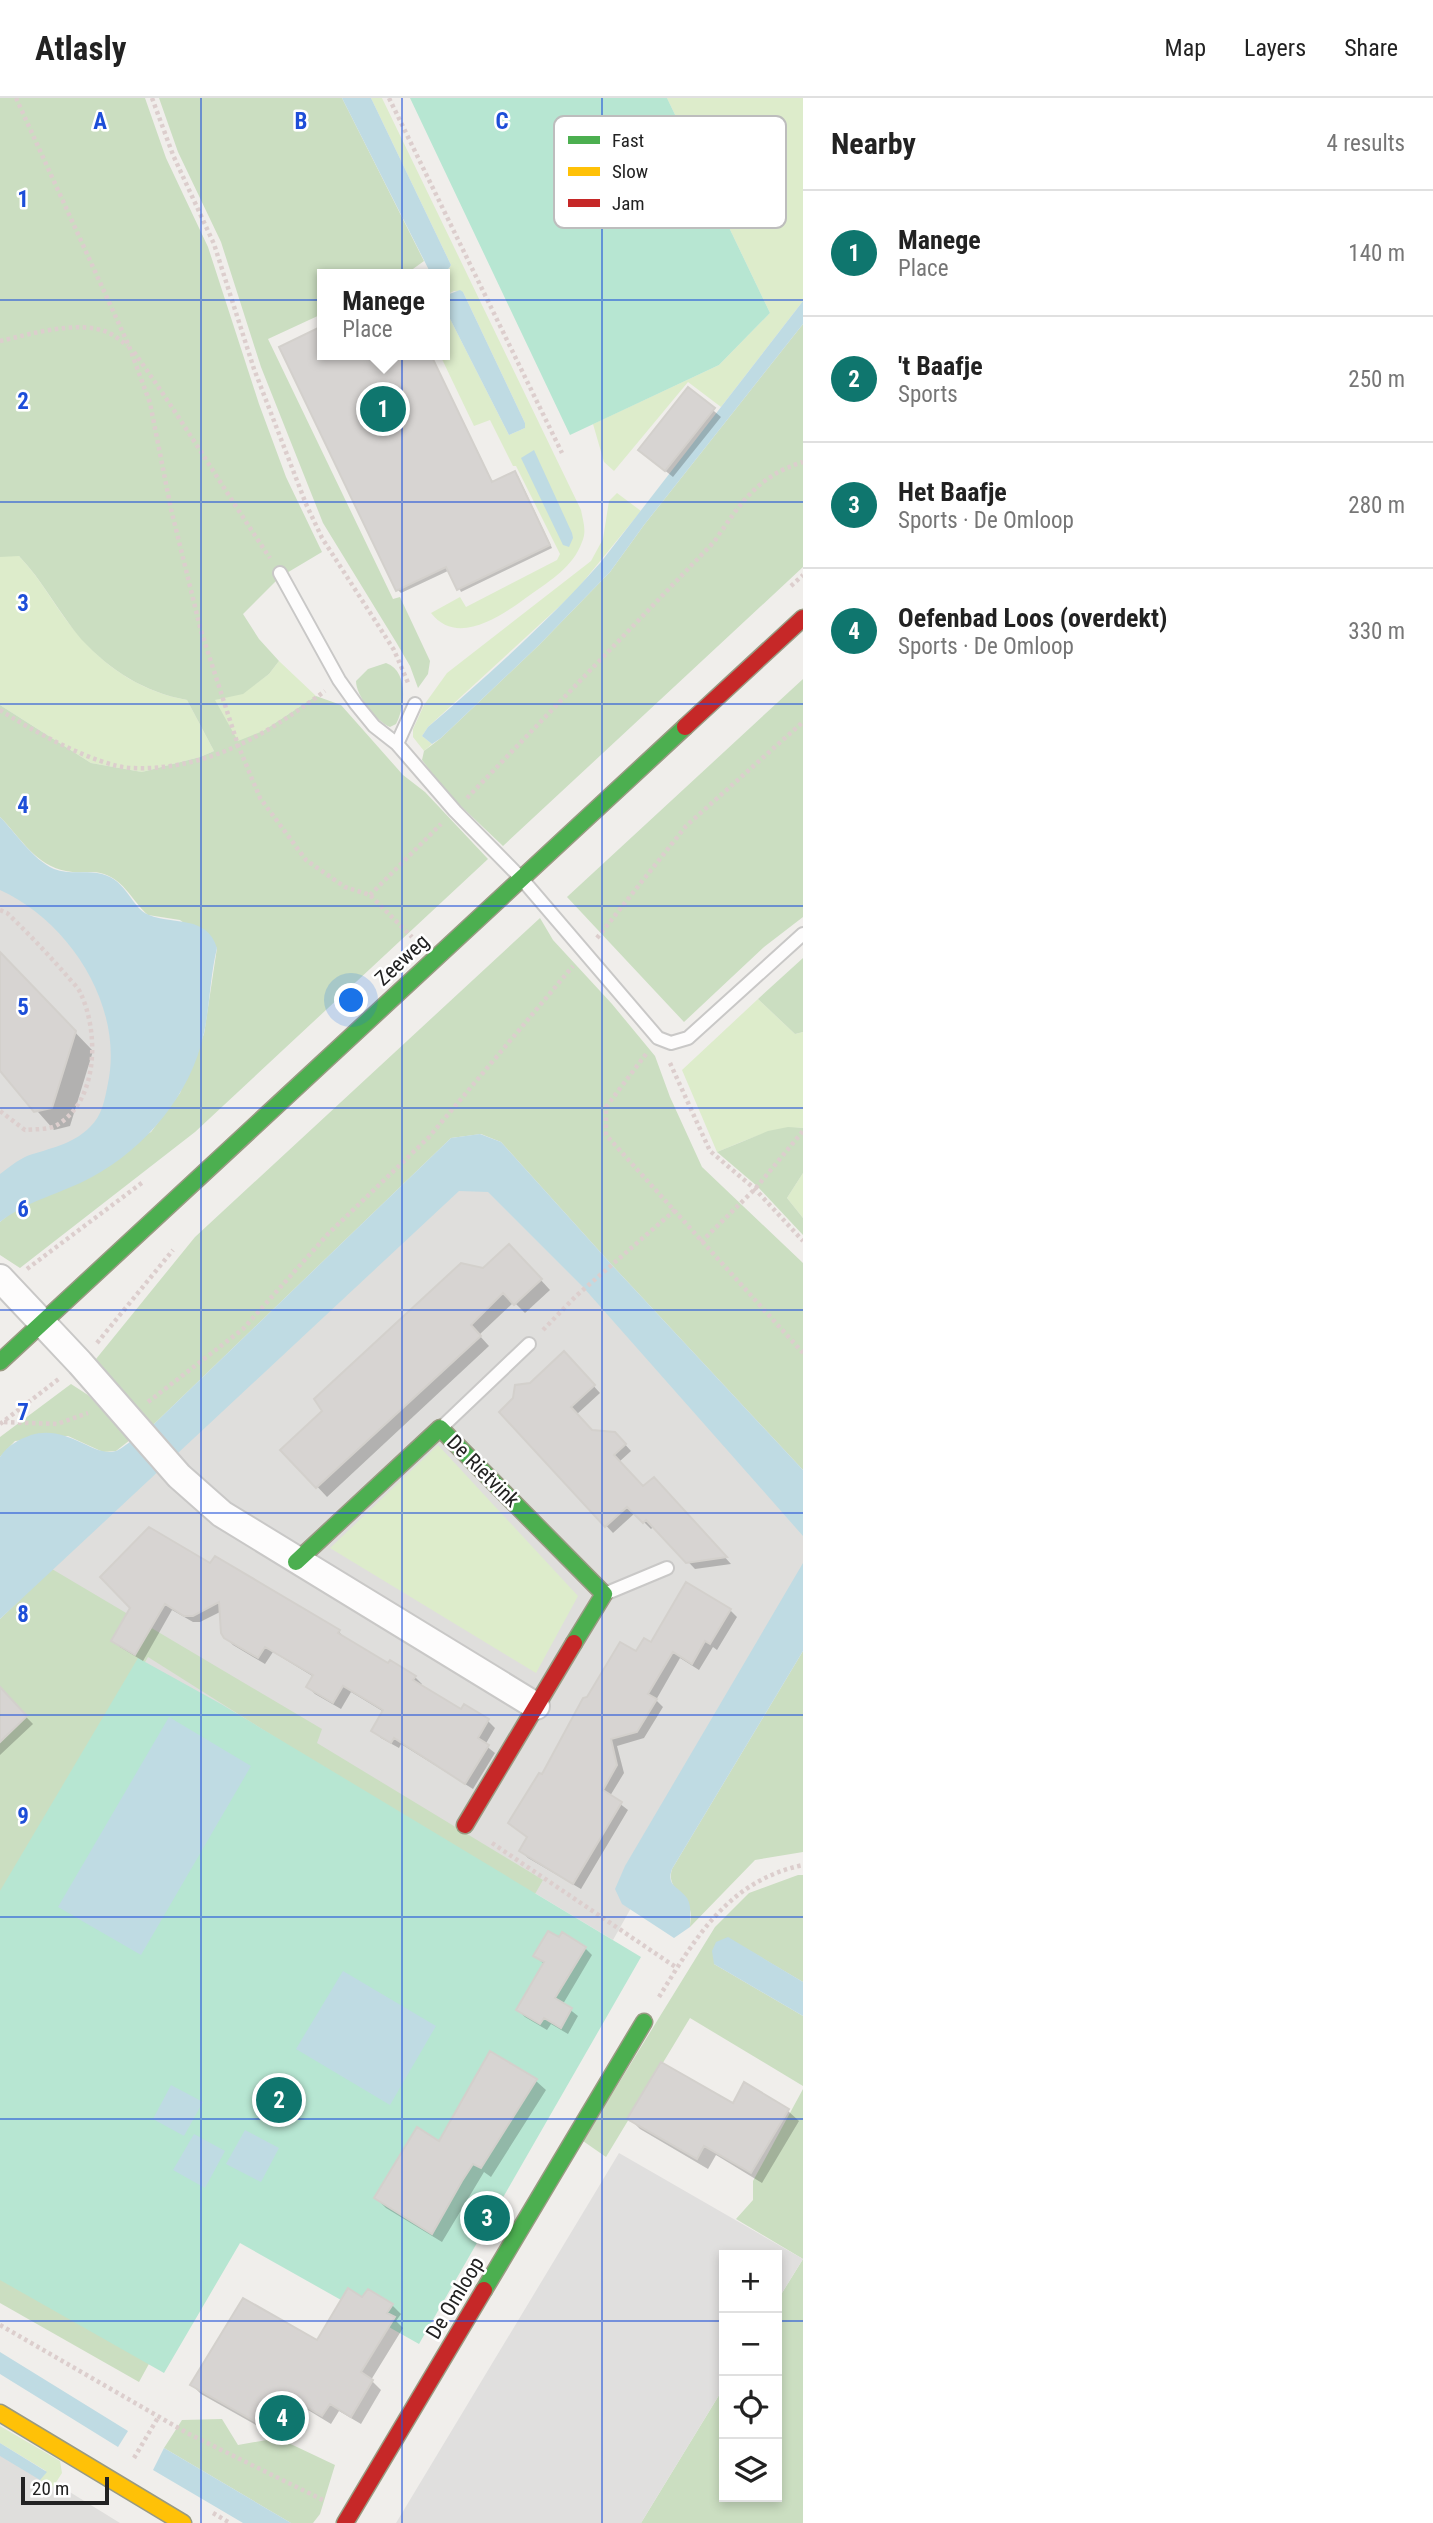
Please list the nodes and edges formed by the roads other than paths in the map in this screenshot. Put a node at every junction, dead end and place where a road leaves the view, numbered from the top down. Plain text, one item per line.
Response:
1 (280, 573) road end
2 (803, 618) edge
3 (415, 704) road end
4 (397, 744) junction
5 (521, 878) junction
6 (803, 934) edge
7 (0, 1278) edge
8 (44, 1323) junction
9 (529, 1344) road end
10 (0, 1362) edge
11 (440, 1428) junction
12 (296, 1562) junction
13 (667, 1568) dead end
14 (604, 1594) junction
15 (536, 1706) junction
16 (465, 1825) road end
17 (644, 2022) road end
18 (0, 2413) edge
19 (347, 2519) edge
20 (183, 2523) edge

1 - 4 lane
2 - 5 street, Zeeweg
3 - 4 lane
4 - 5 lane
5 - 6 lane
5 - 8 street, Zeeweg
7 - 8 street
8 - 10 street, Zeeweg
8 - 12 street
9 - 11 lane
11 - 12 street, De Rietvink
11 - 14 street, De Rietvink
12 - 15 street
13 - 14 lane
14 - 15 street
15 - 16 street
17 - 19 street, De Omloop
18 - 20 street

